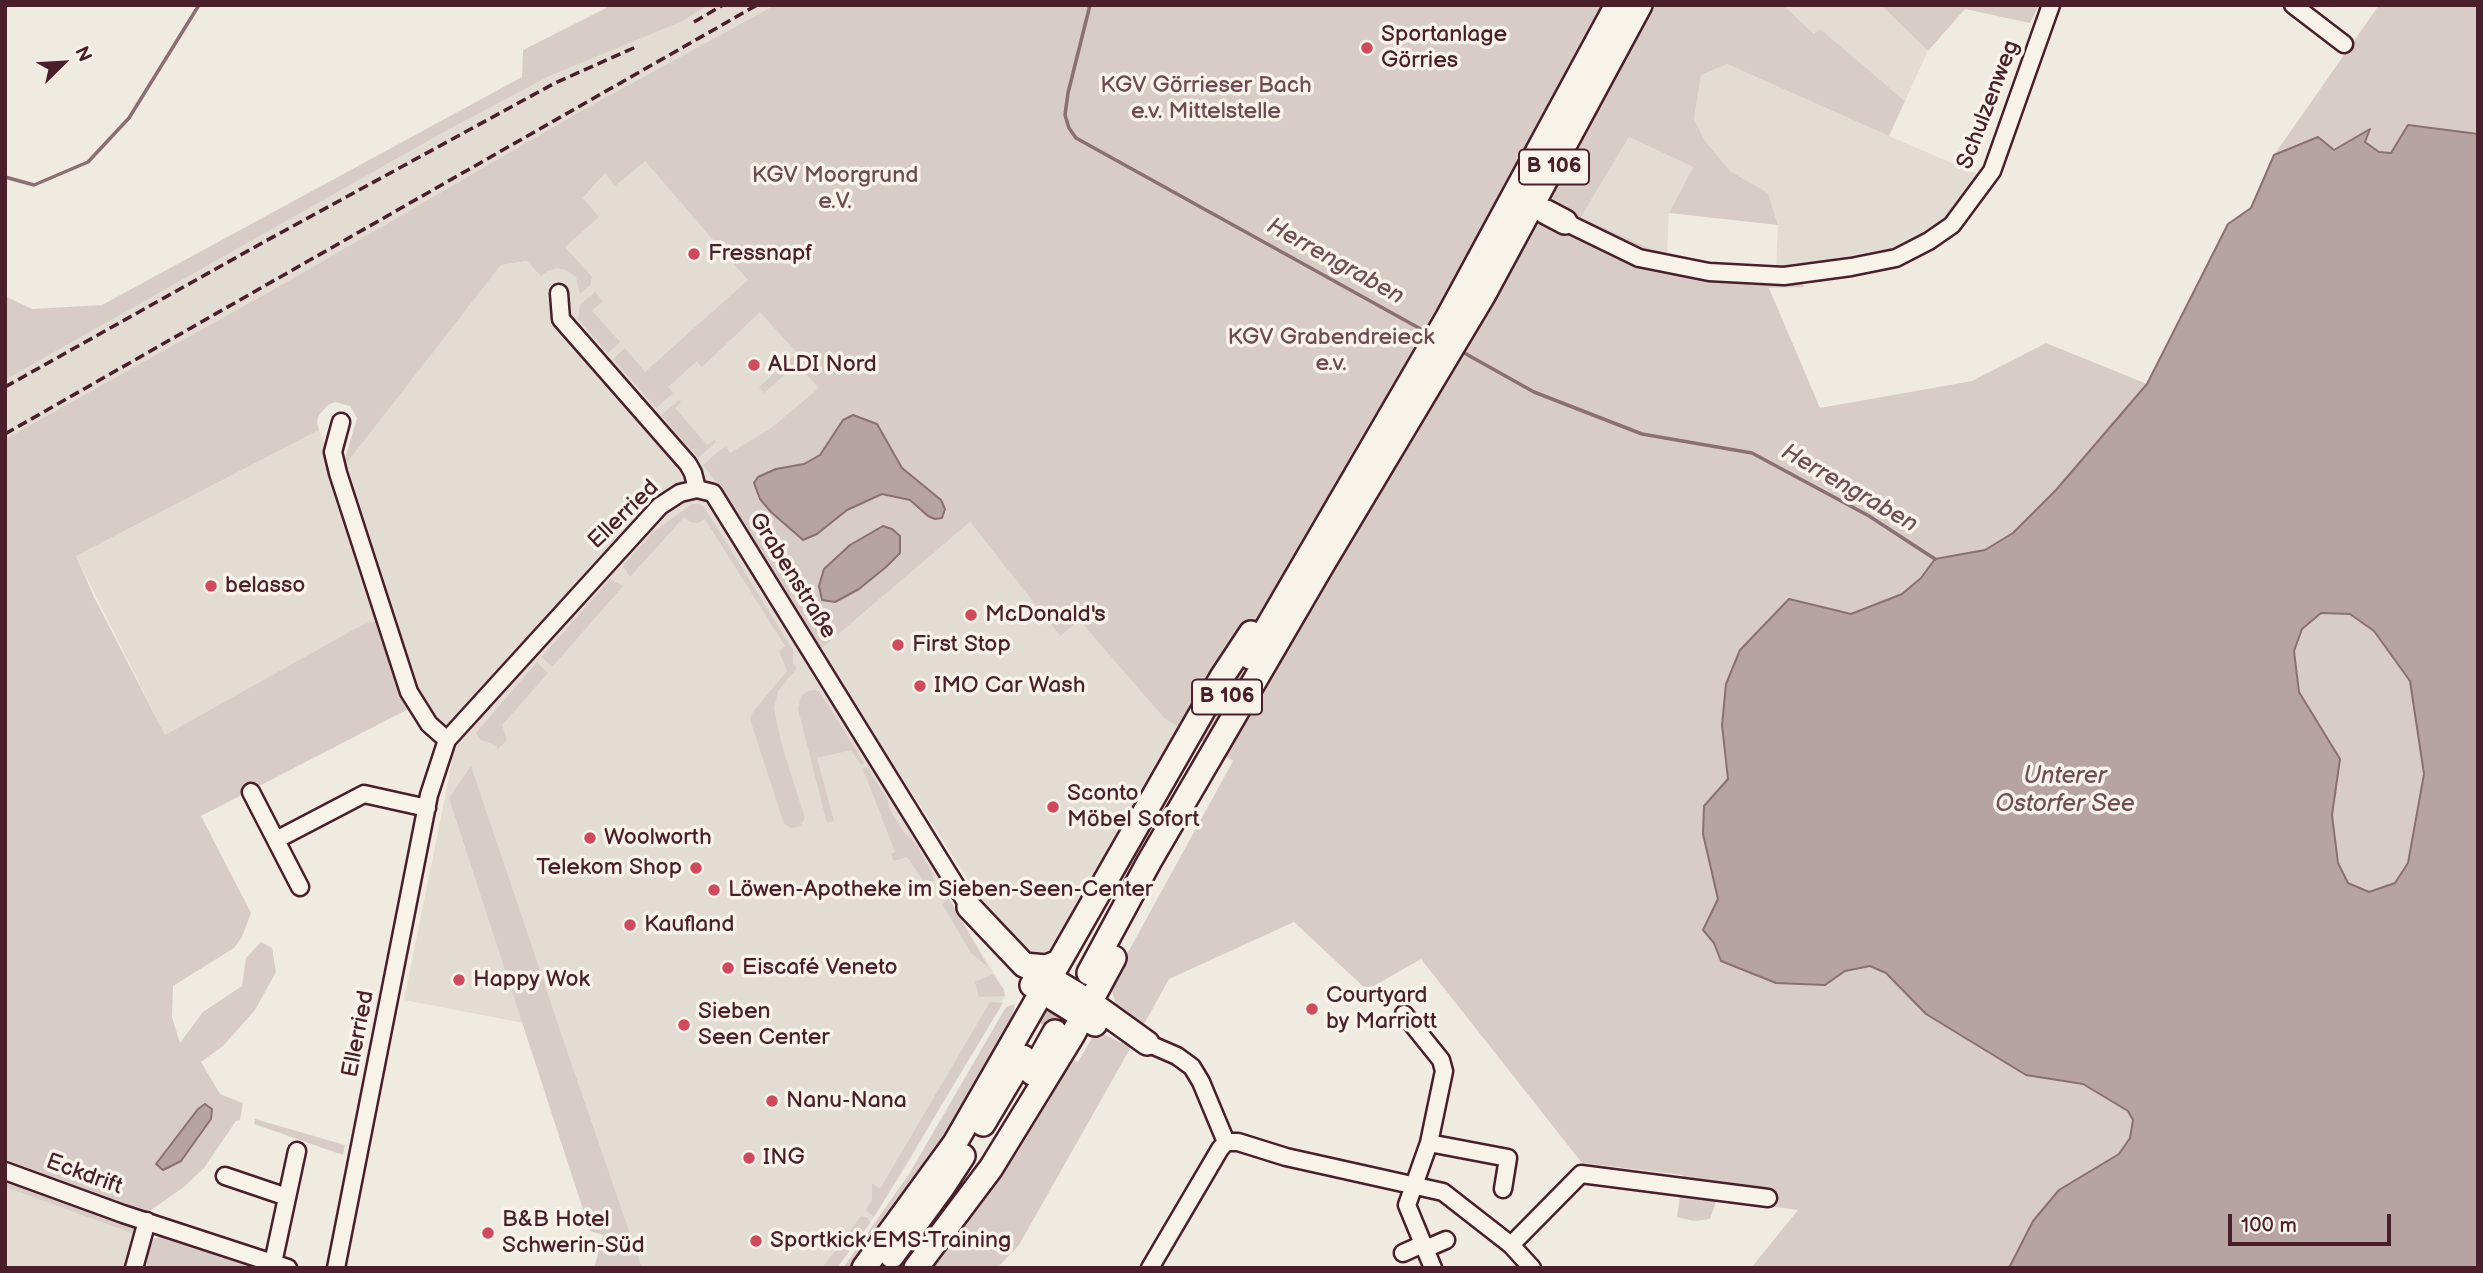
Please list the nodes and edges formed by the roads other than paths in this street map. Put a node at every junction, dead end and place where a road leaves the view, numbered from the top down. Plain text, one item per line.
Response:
1 (1617, 5) edge
2 (1640, 5) edge
3 (2051, 5) edge
4 (2292, 5) edge
5 (2344, 44) dead end
6 (1544, 185) junction
7 (1556, 217) junction
8 (559, 293) dead end
9 (1484, 294) junction
10 (1457, 322) junction
11 (341, 422) dead end
12 (1389, 437) junction
13 (697, 489) junction
14 (447, 740) junction
15 (251, 792) dead end
16 (427, 808) junction
17 (276, 840) junction
18 (300, 887) dead end
19 (970, 907) joint
20 (1021, 970) junction
21 (1069, 1000) junction
22 (1404, 1014) dead end
23 (1147, 1043) joint
24 (1226, 1142) junction
25 (1429, 1143) junction
26 (297, 1151) dead end
27 (5, 1171) edge
28 (225, 1176) dead end
29 (1412, 1185) junction
30 (1503, 1189) dead end
31 (287, 1197) junction
32 (1768, 1198) dead end
33 (147, 1221) junction
34 (1446, 1240) dead end
35 (1511, 1245) junction
36 (1424, 1246) junction
37 (1403, 1253) dead end
38 (281, 1265) edge
39 (134, 1268) edge
40 (335, 1268) edge
41 (864, 1268) edge
42 (883, 1268) edge
43 (903, 1268) edge
44 (916, 1268) edge
45 (1150, 1268) edge
46 (1433, 1268) edge
47 (1532, 1268) edge

1 - 10 highway, B 106
2 - 6 highway, B 106
3 - 7 street, Schulzenweg
4 - 5 street
6 - 7 highway
6 - 9 highway, B 106
7 - 9 highway
8 - 13 street, Grabenstraße
9 - 10 highway, B 106
10 - 12 highway, B 106
11 - 14 street
12 - 21 highway, B 106
12 - 21 highway
13 - 14 street, Ellerried
13 - 19 street, Grabenstraße
14 - 16 street, Ellerried
15 - 17 street
16 - 17 street
16 - 40 street, Ellerried
17 - 18 street
19 - 20 highway
20 - 21 highway
20 - 21 highway
21 - 23 highway
21 - 41 highway
21 - 42 highway, B 106
21 - 43 highway, B 106
21 - 44 highway
22 - 25 street
23 - 24 street
24 - 29 street
24 - 45 street
25 - 29 street
25 - 30 street
26 - 31 street, Eckdrift
27 - 33 street, Eckdrift
28 - 31 street
29 - 35 street
29 - 36 street
31 - 38 street, Eckdrift
32 - 35 street
33 - 38 street, Eckdrift
33 - 39 street
34 - 36 street
35 - 47 street
36 - 37 street
36 - 46 street

